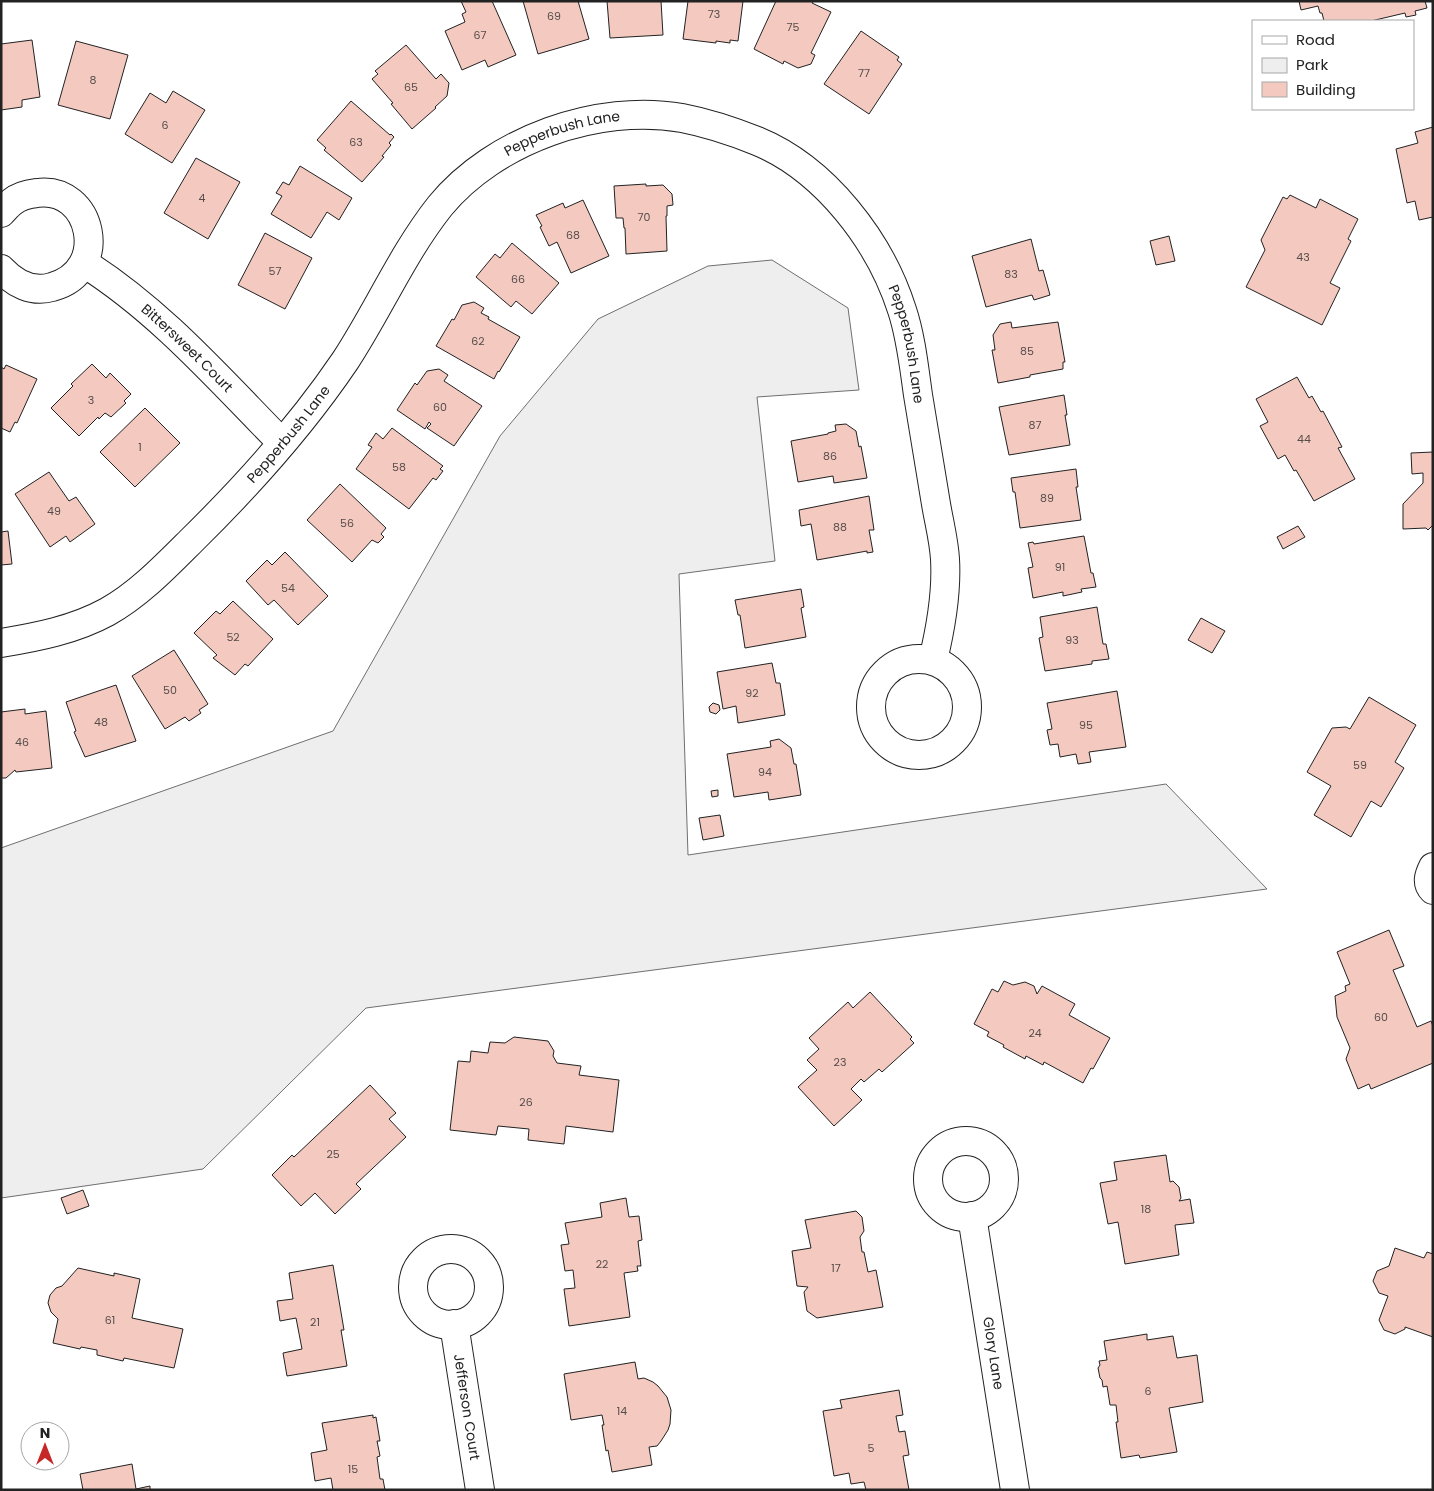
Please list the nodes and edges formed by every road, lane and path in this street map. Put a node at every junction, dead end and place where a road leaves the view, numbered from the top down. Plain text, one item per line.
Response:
1 (1, 213) edge
2 (84, 263) junction
3 (1, 269) edge
4 (282, 442) junction
5 (1, 643) edge
6 (933, 660) dead end
7 (1433, 867) edge
8 (1433, 890) edge
9 (972, 1216) dead end
10 (454, 1324) dead end
11 (480, 1490) edge
12 (1015, 1490) edge

1 - 2 street
2 - 3 street
2 - 4 street, Bittersweet Court
4 - 5 street, Pepperbush Lane
4 - 6 street, Pepperbush Lane
7 - 8 street
9 - 12 street, Glory Lane
10 - 11 street, Jefferson Court

